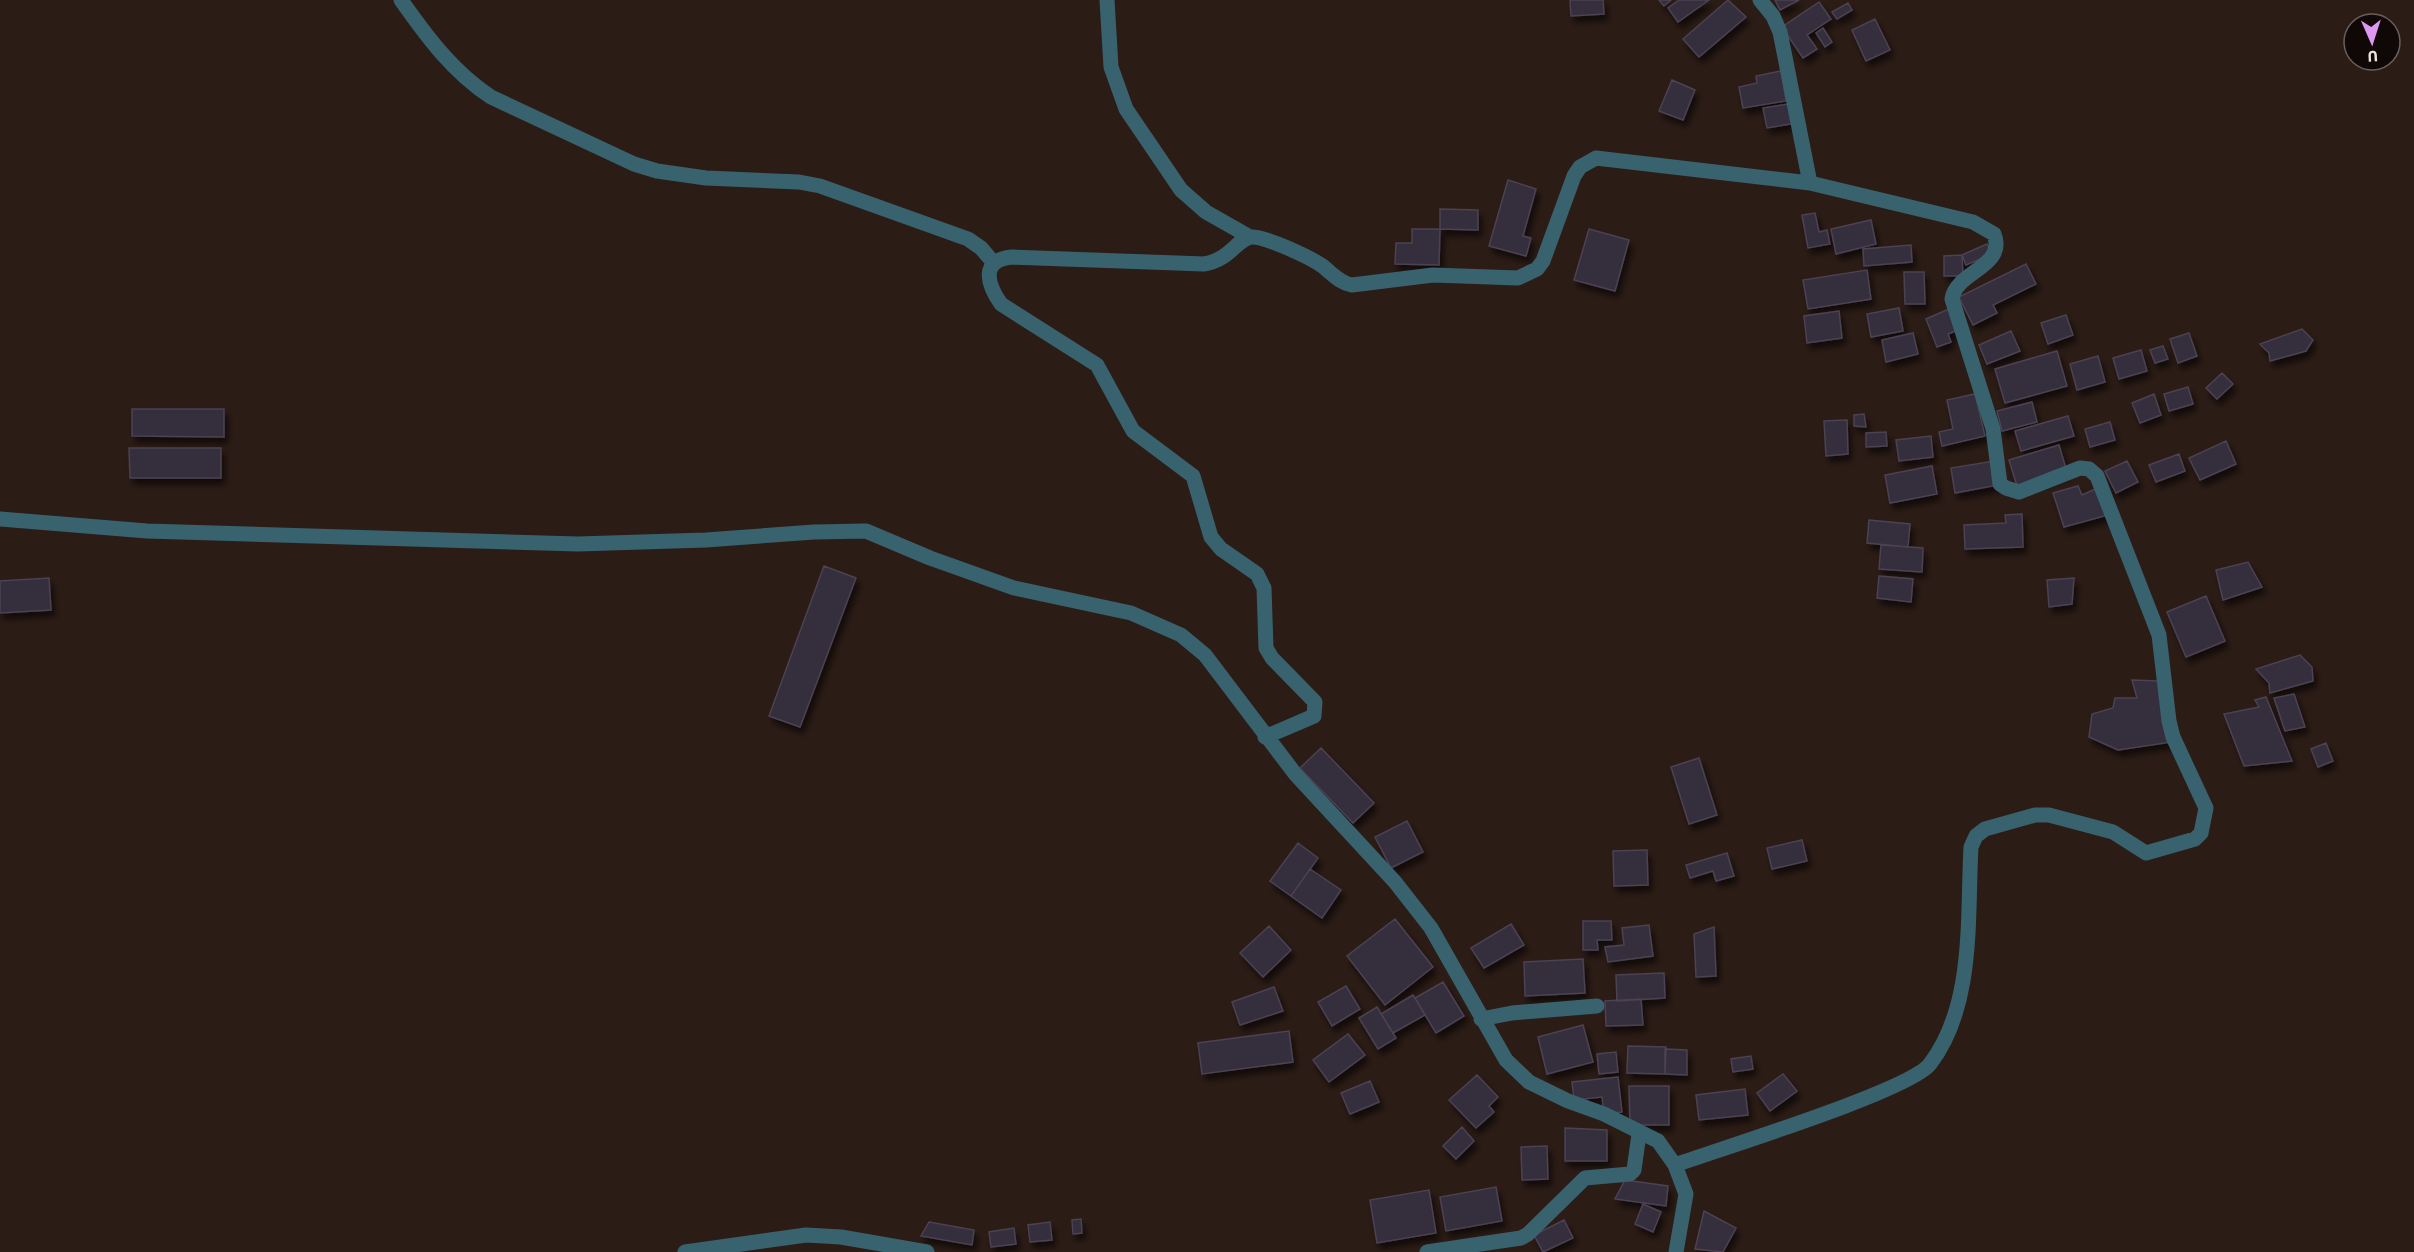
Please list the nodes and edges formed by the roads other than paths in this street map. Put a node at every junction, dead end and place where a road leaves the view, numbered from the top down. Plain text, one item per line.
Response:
1 (401, 0) edge
2 (1107, 0) edge
3 (1760, 0) edge
4 (1810, 183) junction
5 (1250, 237) junction
6 (993, 262) junction
7 (0, 519) edge
8 (1265, 736) junction
9 (1597, 1006) dead end
10 (1480, 1019) junction
11 (1639, 1134) junction
12 (1676, 1165) junction
13 (685, 1252) edge
14 (927, 1252) edge
15 (1428, 1252) edge
16 (1676, 1252) edge

1 - 6 street
2 - 5 street
3 - 4 street
4 - 5 street
4 - 12 street
5 - 6 street
6 - 8 street
7 - 8 street
8 - 10 street
9 - 10 street
10 - 11 street
11 - 12 street
11 - 15 street
12 - 16 street
13 - 14 street

